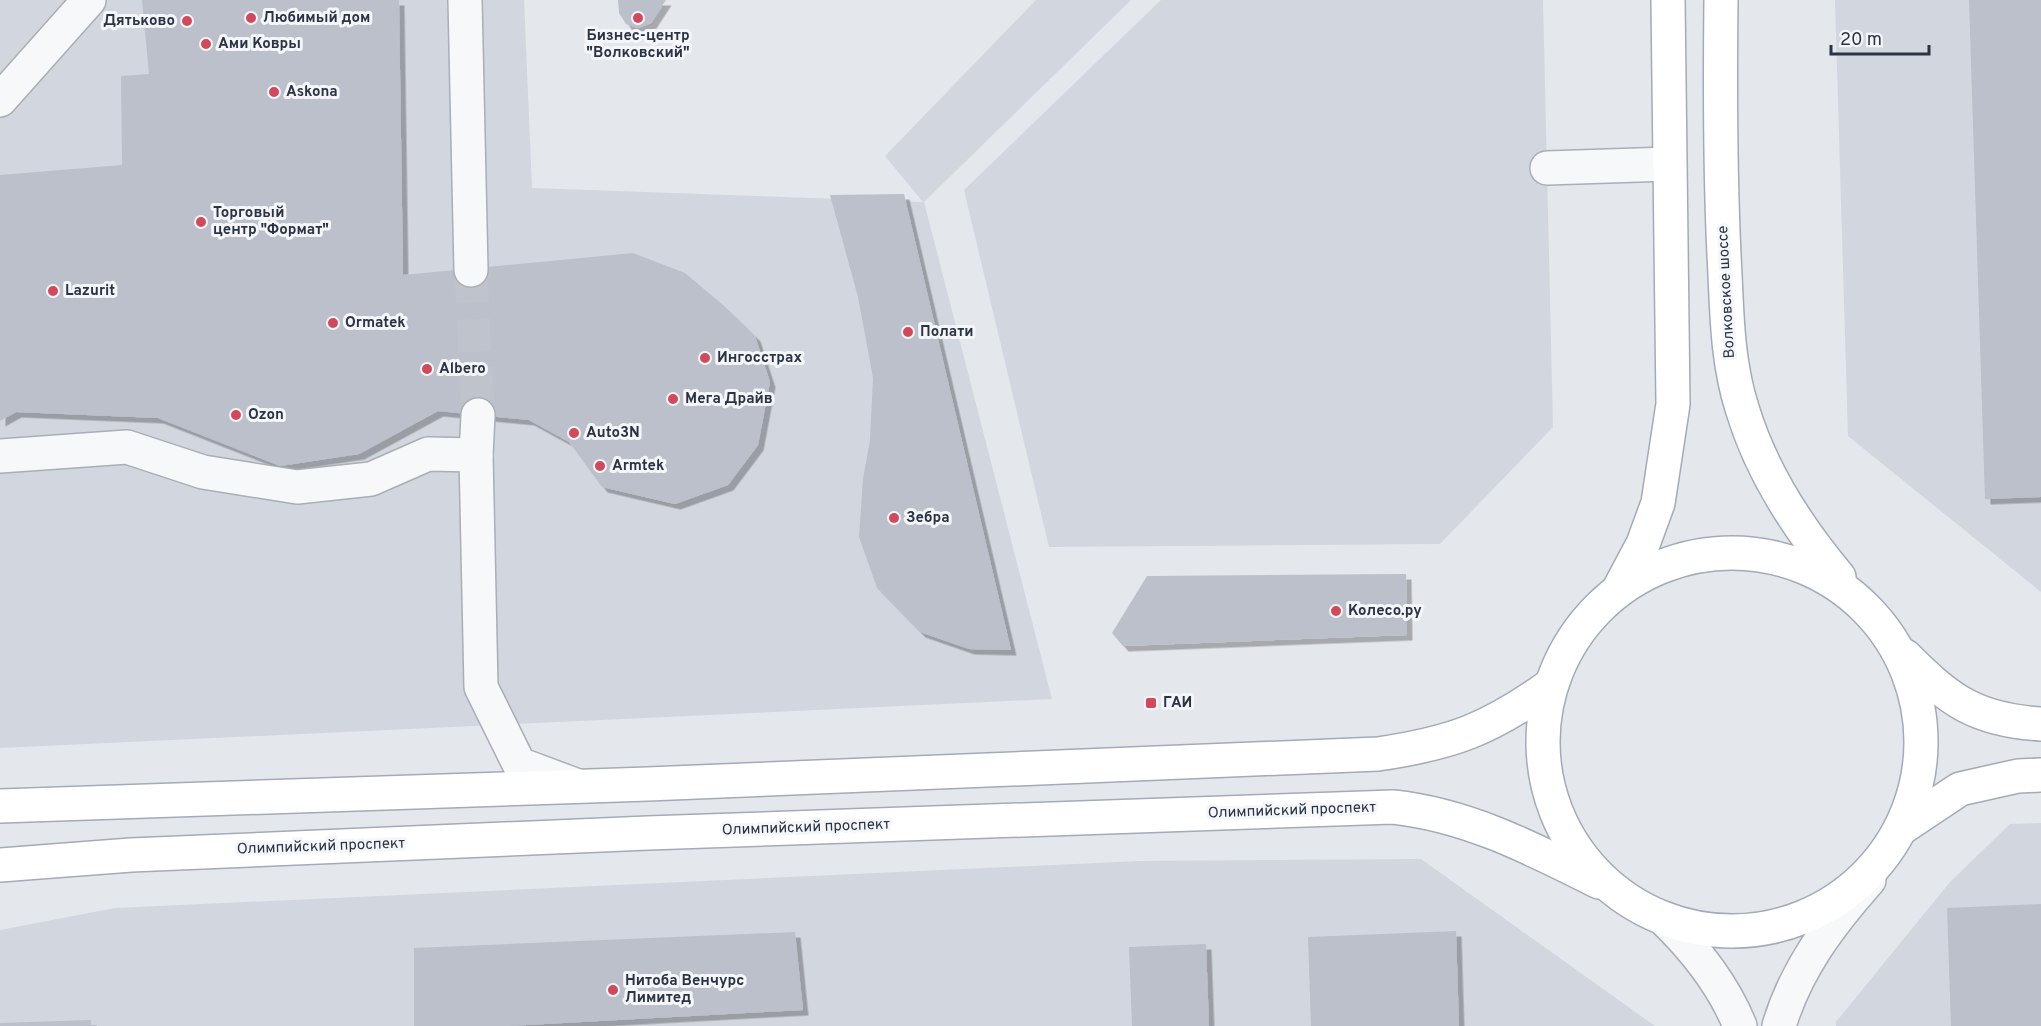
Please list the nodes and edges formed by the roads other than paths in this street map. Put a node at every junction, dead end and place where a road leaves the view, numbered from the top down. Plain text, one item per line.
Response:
1 (88, 0) edge
2 (465, 0) edge
3 (1668, 0) edge
4 (1721, 0) edge
5 (1734, 0) edge
6 (1720, 44) junction
7 (0, 100) edge
8 (1669, 164) junction
9 (1547, 168) dead end
10 (471, 270) tunnel mouth
11 (478, 415) tunnel mouth
12 (476, 455) junction
13 (0, 456) edge
14 (1848, 587) junction
15 (1619, 589) junction
16 (1900, 651) junction
17 (1551, 685) junction
18 (2041, 724) edge
19 (2041, 775) edge
20 (578, 786) junction
21 (0, 806) edge
22 (1903, 827) junction
23 (0, 865) edge
24 (1869, 880) junction
25 (1599, 882) junction
26 (1663, 918) junction
27 (1740, 1026) edge
28 (1779, 1026) edge

1 - 7 street
2 - 10 street
3 - 8 main road
4 - 6 main road, Волковское шоссе
5 - 6 street
6 - 14 main road, Волковское шоссе
8 - 9 street
8 - 15 main road
11 - 12 street
12 - 13 street
12 - 20 street
14 - 15 main road
14 - 16 main road
15 - 17 main road
16 - 18 main road
16 - 22 main road
17 - 20 main road
17 - 25 main road
19 - 22 main road
20 - 21 main road
22 - 24 main road
23 - 25 main road, Олимпийский проспект
24 - 26 main road
24 - 28 street
25 - 26 main road
26 - 27 street

